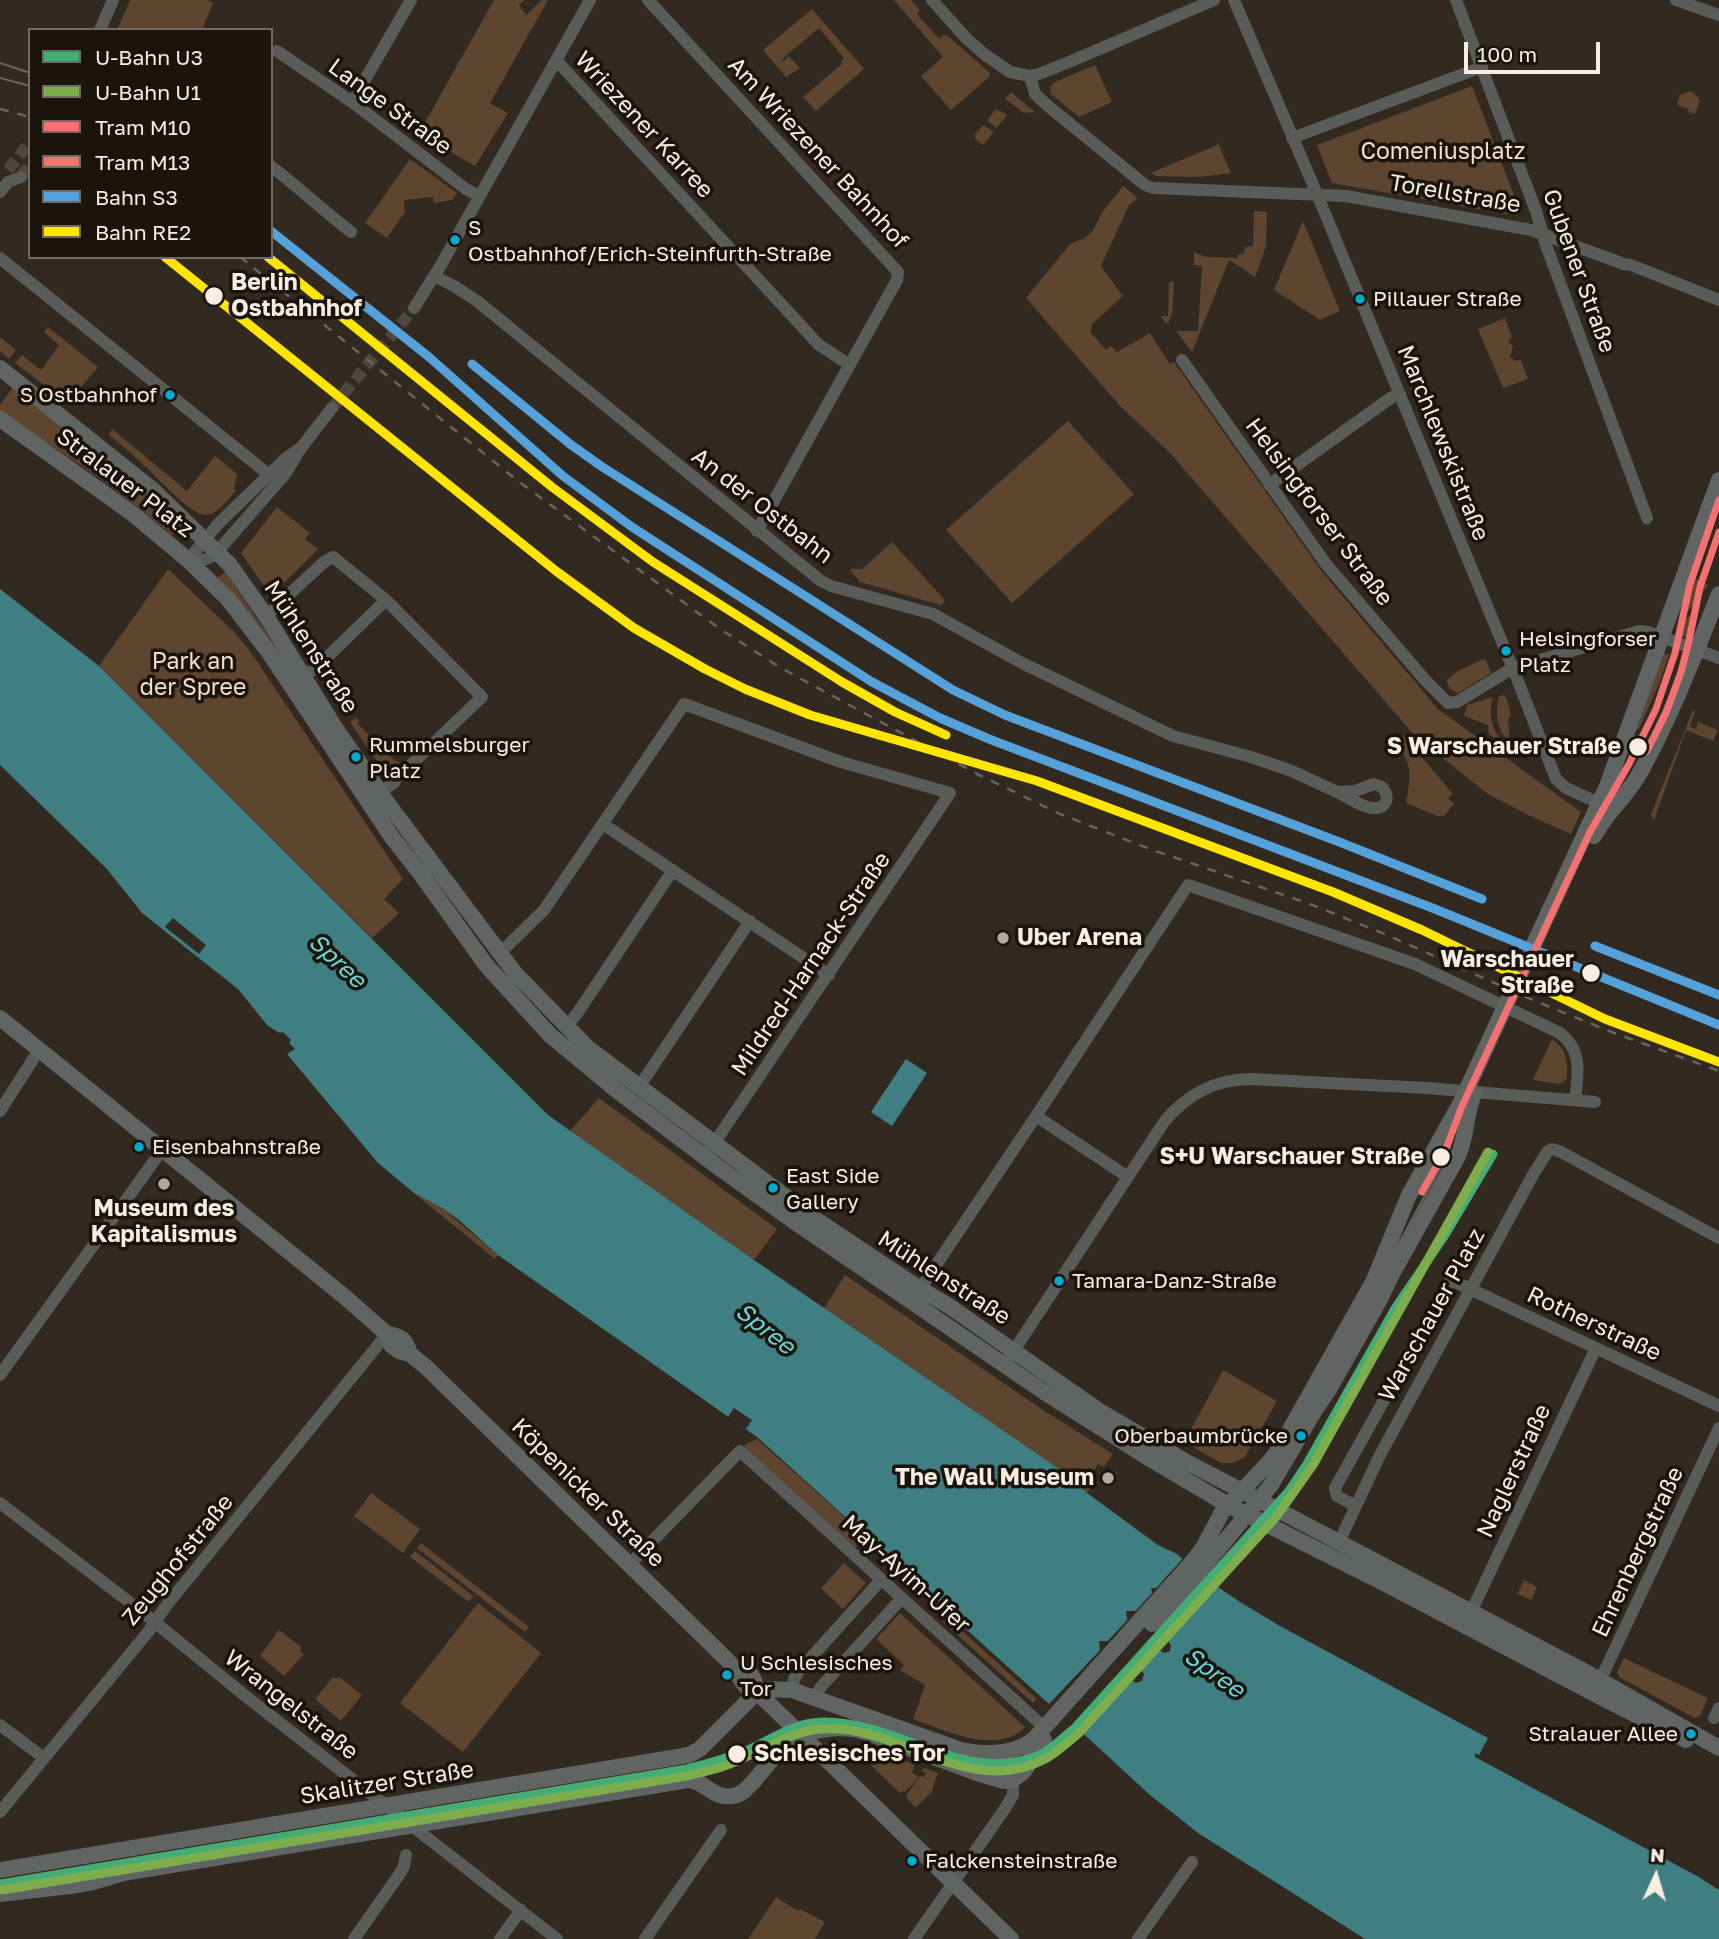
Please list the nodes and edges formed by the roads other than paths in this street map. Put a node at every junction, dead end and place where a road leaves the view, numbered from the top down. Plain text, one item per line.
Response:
1 (113, 0) edge
2 (411, 0) edge
3 (590, 0) edge
4 (648, 0) edge
5 (932, 0) edge
6 (1214, 0) edge
7 (1234, 0) edge
8 (1456, 0) edge
9 (1676, 0) edge
10 (1719, 15) edge
11 (101, 28) edge
12 (277, 51) dead end
13 (556, 60) junction
14 (1482, 67) junction
15 (1030, 76) junction
16 (352, 102) junction
17 (1292, 138) junction
18 (273, 168) edge
19 (21, 177) tunnel mouth
20 (5, 181) edge
21 (1317, 194) junction
22 (479, 196) junction
23 (351, 232) dead end
24 (1542, 233) junction
25 (0, 258) edge
26 (434, 276) junction
27 (1719, 300) edge
28 (414, 308) tunnel mouth
29 (1182, 360) dead end
30 (850, 365) junction
31 (0, 368) edge
32 (1399, 394) junction
33 (332, 408) tunnel mouth
34 (0, 419) edge
35 (274, 478) junction
36 (1719, 480) edge
37 (1269, 485) junction
38 (1647, 518) dead end
39 (757, 531) junction
40 (205, 539) junction
41 (217, 552) junction
42 (188, 560) junction
43 (1719, 594) edge
44 (386, 600) junction
45 (266, 616) junction
46 (1662, 637) junction
47 (1697, 649) junction
48 (1719, 658) edge
49 (1513, 668) junction
50 (303, 677) junction
51 (1337, 792) dead end
52 (373, 796) junction
53 (1606, 806) junction
54 (603, 824) junction
55 (673, 870) junction
56 (750, 921) junction
57 (500, 953) junction
58 (486, 965) junction
59 (829, 975) junction
60 (0, 1018) edge
61 (566, 1027) junction
62 (39, 1050) junction
63 (639, 1087) junction
64 (1575, 1100) junction
65 (1595, 1102) dead end
66 (1464, 1106) junction
67 (0, 1111) edge
68 (1037, 1116) junction
69 (162, 1150) junction
70 (710, 1151) junction
71 (1128, 1177) junction
72 (1719, 1238) edge
73 (1451, 1280) joint
74 (919, 1289) junction
75 (1471, 1289) junction
76 (387, 1334) junction
77 (1596, 1348) junction
78 (1009, 1357) junction
79 (0, 1375) edge
80 (1719, 1406) edge
81 (1719, 1428) edge
82 (1243, 1490) junction
83 (1260, 1499) junction
84 (0, 1503) edge
85 (1356, 1506) junction
86 (1223, 1511) junction
87 (1242, 1520) junction
88 (1339, 1542) junction
89 (629, 1564) junction
90 (1198, 1565) junction
91 (881, 1580) junction
92 (902, 1598) junction
93 (1471, 1612) junction
94 (154, 1623) junction
95 (1597, 1687) junction
96 (792, 1690) junction
97 (757, 1692) junction
98 (816, 1698) junction
99 (0, 1725) edge
100 (1049, 1730) junction
101 (802, 1736) junction
102 (1719, 1748) edge
103 (700, 1749) junction
104 (44, 1758) junction
105 (1719, 1758) edge
106 (1013, 1780) junction
107 (702, 1785) junction
108 (388, 1806) junction
109 (0, 1812) edge
110 (412, 1825) junction
111 (721, 1830) dead end
112 (407, 1855) dead end
113 (1192, 1861) dead end
114 (0, 1870) edge
115 (953, 1883) junction
116 (0, 1894) edge
117 (521, 1910) junction
118 (354, 1939) edge
119 (500, 1939) edge
120 (557, 1939) edge
121 (645, 1939) edge
122 (914, 1939) edge
123 (1011, 1939) edge
124 (1138, 1939) edge

1 - 11 street
2 - 16 street
3 - 13 street
4 - 30 street, Am Wriezener Bahnhof
5 - 15 street
6 - 15 street
7 - 17 street, Marchlewskistraße
8 - 14 street, Gubener Straße
9 - 10 street
12 - 16 street, Lange Straße
13 - 22 street
13 - 30 street, Wriezener Karree
14 - 17 street
14 - 24 street, Gubener Straße
15 - 21 street, Torellstraße
16 - 22 street, Lange Straße
17 - 21 street, Marchlewskistraße
18 - 23 street
19 - 20 street
21 - 24 street, Torellstraße
21 - 32 street, Marchlewskistraße
22 - 26 street
24 - 27 street, Torellstraße
24 - 38 street, Gubener Straße
25 - 35 street
26 - 28 street
26 - 39 street, An der Ostbahn
29 - 37 street, Helsingforser Straße
30 - 39 street, Am Wriezener Bahnhof
31 - 40 main road, Stralauer Platz
32 - 37 street
32 - 49 street, Marchlewskistraße
33 - 35 street
34 - 42 main road, Stralauer Platz
35 - 40 street
35 - 41 street
36 - 46 main road
37 - 49 street, Helsingforser Straße
39 - 51 street, An der Ostbahn
40 - 41 main road, Mühlenstraße
40 - 42 street
41 - 42 street
41 - 45 main road, Mühlenstraße
42 - 52 main road, Mühlenstraße
43 - 47 main road
44 - 45 street
44 - 50 street
44 - 52 street
45 - 50 main road, Mühlenstraße
46 - 47 street
46 - 49 street
46 - 53 main road
47 - 48 street
47 - 53 main road
49 - 53 street, Marchlewskistraße
50 - 52 main road, Mühlenstraße
52 - 57 main road, Mühlenstraße
52 - 58 main road, Mühlenstraße
53 - 66 main road
54 - 55 street
54 - 57 street
54 - 59 street, Mildred-Harnack-Straße
55 - 56 street
55 - 61 street
56 - 59 street
56 - 63 street
57 - 58 main road
57 - 61 main road, Mühlenstraße
58 - 70 main road, Mühlenstraße
59 - 70 street, Mildred-Harnack-Straße
60 - 62 main road, Köpenicker Straße
61 - 63 main road, Mühlenstraße
62 - 67 street
62 - 69 main road, Köpenicker Straße
63 - 70 main road, Mühlenstraße
64 - 65 street
64 - 68 street
64 - 71 street
66 - 82 main road
66 - 83 main road
68 - 71 street
68 - 74 street
69 - 76 main road, Köpenicker Straße
69 - 79 street
70 - 74 main road, Mühlenstraße
70 - 78 main road, Mühlenstraße
71 - 78 street
72 - 75 street, Warschauer Platz
73 - 75 street, Rotherstraße
73 - 85 street, Warschauer Platz
74 - 78 main road, Mühlenstraße
75 - 77 street, Rotherstraße
75 - 85 street, Warschauer Platz
76 - 89 main road, Köpenicker Straße
76 - 94 street, Zeughofstraße
77 - 80 street, Rotherstraße
77 - 93 street, Naglerstraße
78 - 82 main road, Mühlenstraße
78 - 86 main road, Mühlenstraße
81 - 95 street, Ehrenbergstraße
82 - 83 main road, Mühlenstraße
82 - 86 main road
83 - 87 main road
83 - 88 main road
84 - 94 street, Wrangelstraße
85 - 88 street, Warschauer Platz
86 - 87 main road
86 - 90 main road
87 - 90 main road
87 - 95 main road
88 - 93 main road
89 - 91 street, May-Ayim-Ufer
89 - 97 main road, Köpenicker Straße
90 - 100 main road
91 - 92 street, May-Ayim-Ufer
91 - 96 street
92 - 98 street
92 - 100 street, May-Ayim-Ufer
93 - 95 main road
94 - 104 street, Zeughofstraße
94 - 108 street, Wrangelstraße
95 - 102 main road
95 - 105 main road
96 - 97 main road
96 - 98 main road
97 - 101 main road, Köpenicker Straße
97 - 103 main road, Skalitzer Straße
98 - 100 main road
99 - 104 street
100 - 106 main road
101 - 106 main road
101 - 107 main road, Skalitzer Straße
101 - 115 main road, Köpenicker Straße
103 - 107 main road
103 - 108 main road, Skalitzer Straße
104 - 109 street, Zeughofstraße
106 - 115 street
107 - 110 main road, Skalitzer Straße
108 - 110 street, Wrangelstraße
108 - 114 main road, Skalitzer Straße
110 - 116 main road, Skalitzer Straße
110 - 117 street, Wrangelstraße
111 - 121 street
112 - 118 street
113 - 124 street
115 - 122 street
115 - 123 main road, Köpenicker Straße
117 - 119 street
117 - 120 street, Wrangelstraße

